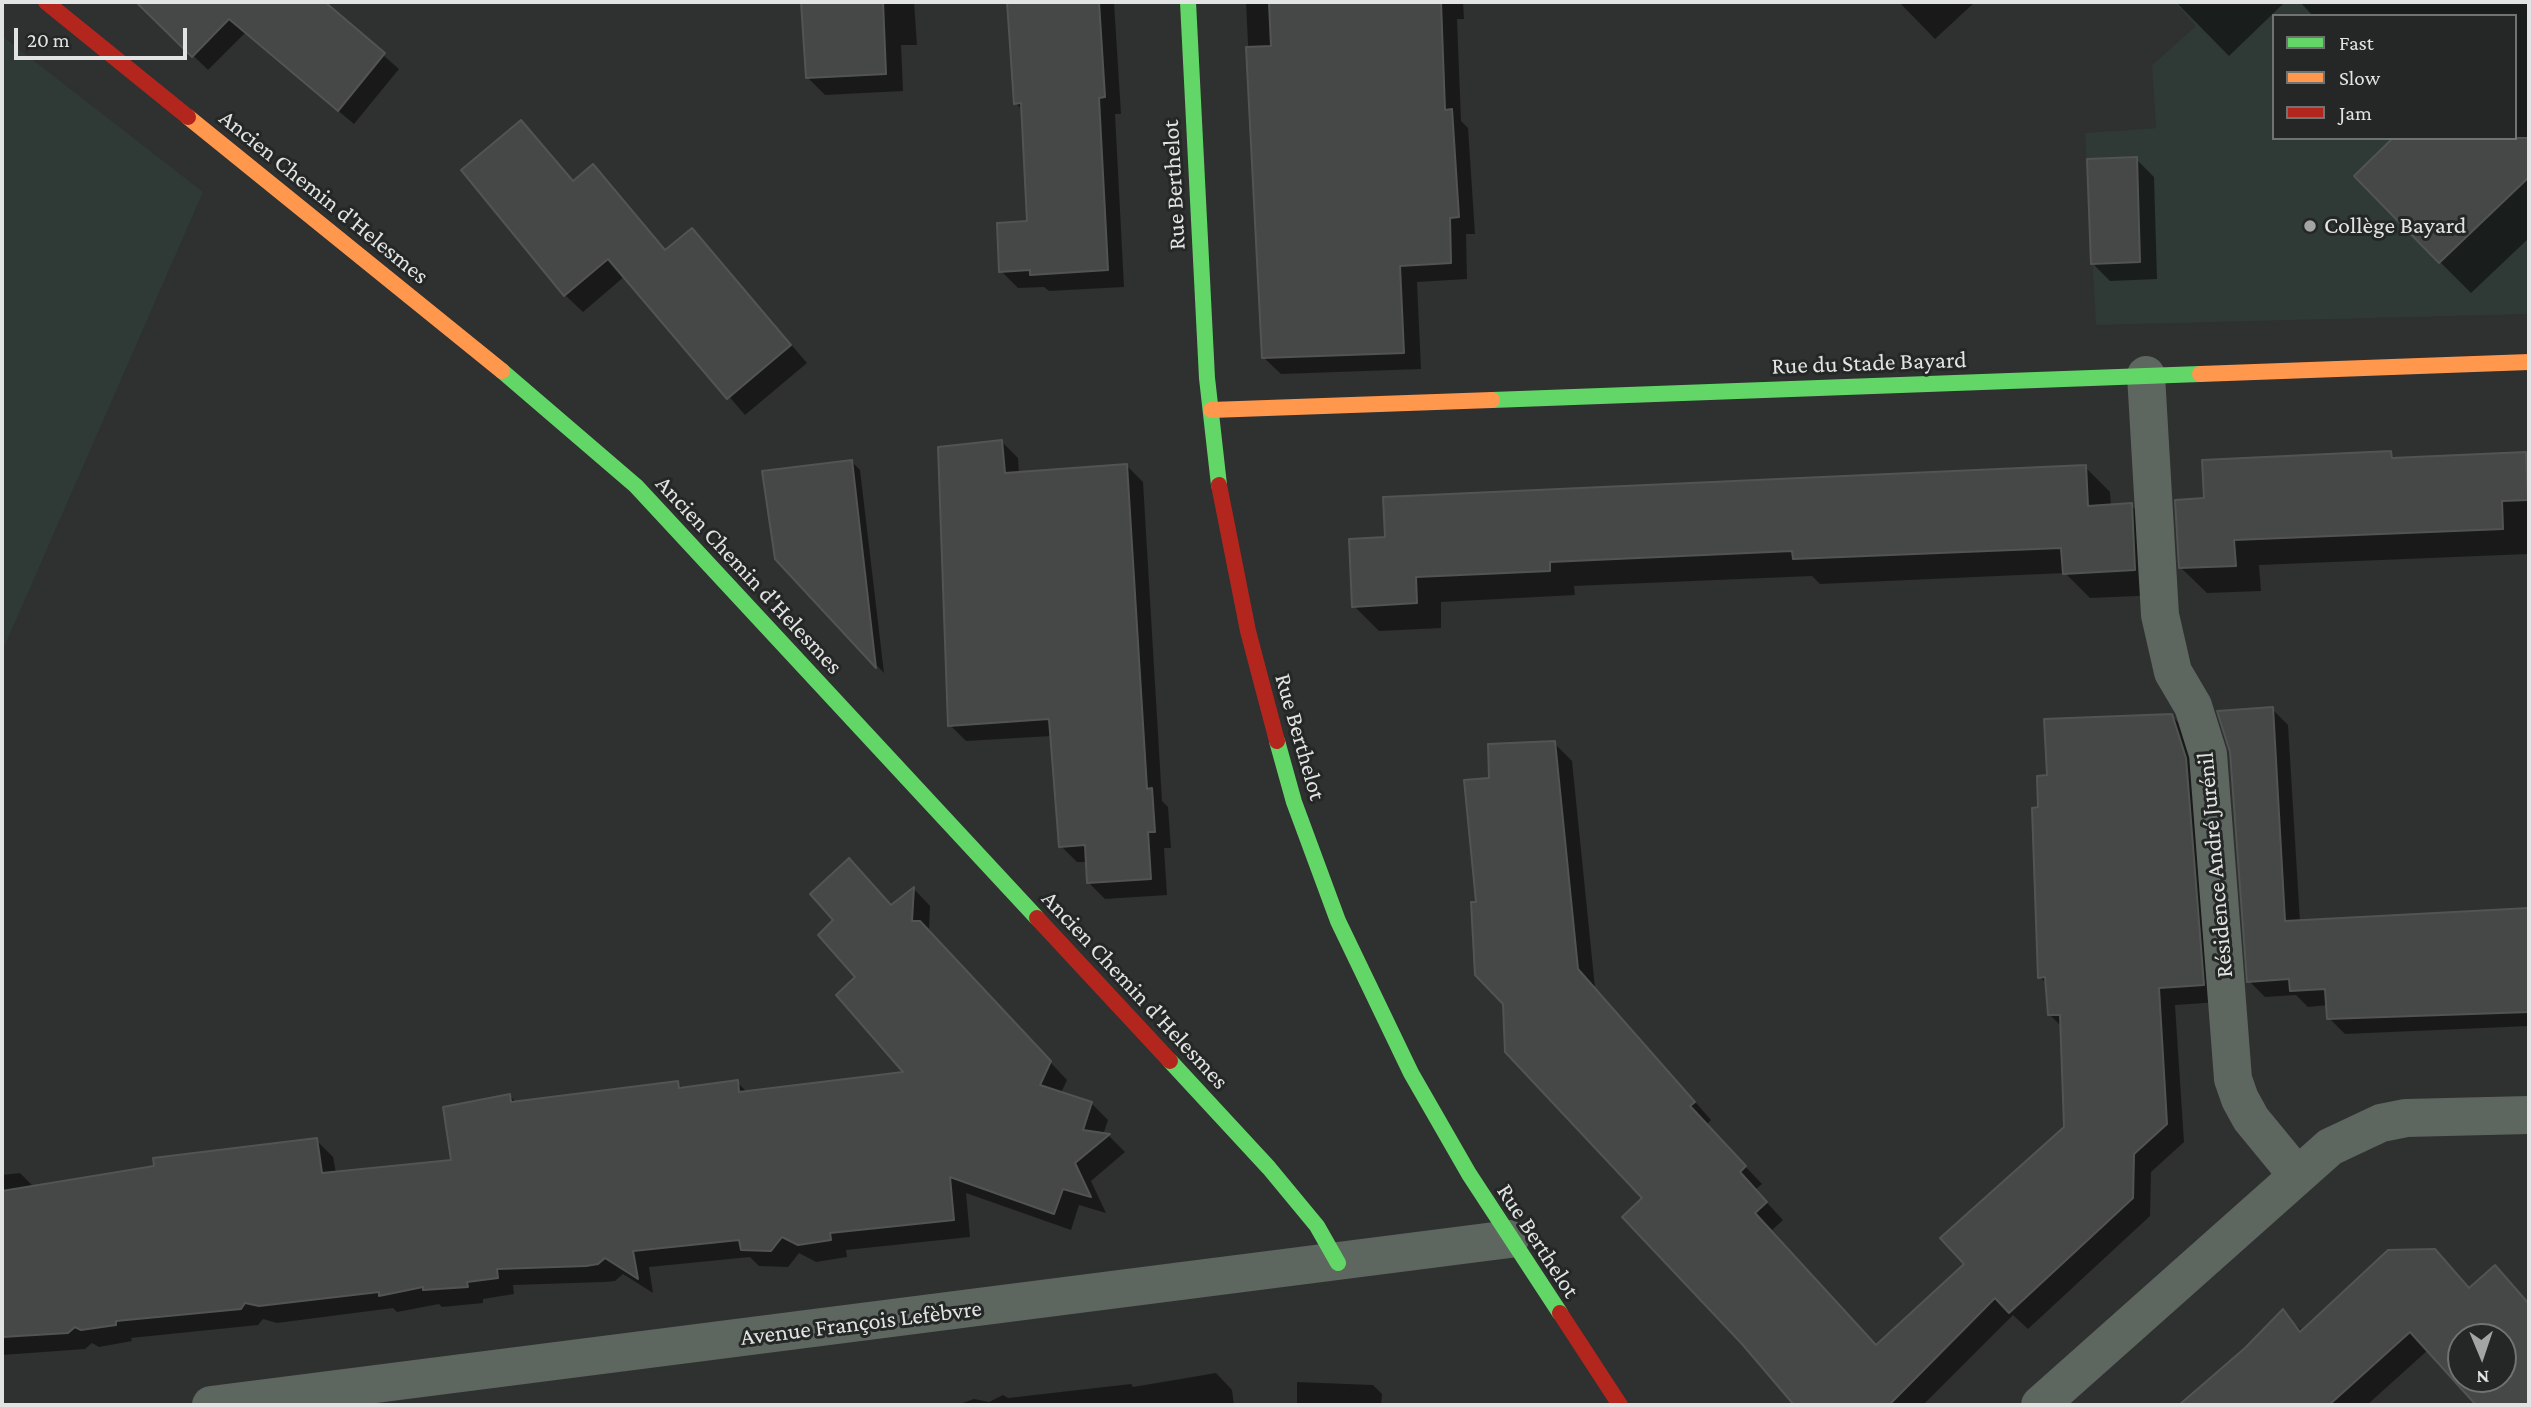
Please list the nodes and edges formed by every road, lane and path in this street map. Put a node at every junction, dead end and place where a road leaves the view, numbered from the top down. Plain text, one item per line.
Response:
1 (46, 2) edge
2 (1188, 2) edge
3 (2529, 362) edge
4 (2146, 375) junction
5 (1211, 410) junction
6 (2529, 1115) edge
7 (2297, 1175) junction
8 (1510, 1238) junction
9 (1338, 1263) junction
10 (211, 1405) edge
11 (1620, 1405) edge
12 (2040, 1405) edge

1 - 9 street, Ancien Chemin d'Helesmes
2 - 5 street, Rue Berthelot
3 - 4 street, Rue du Stade Bayard
4 - 5 street, Rue du Stade Bayard
4 - 7 street, Résidence André Jurénil
5 - 8 street, Rue Berthelot
6 - 7 street
7 - 12 street
8 - 9 street, Avenue François Lefèbvre
8 - 11 street, Rue Berthelot
9 - 10 street, Avenue François Lefèbvre

